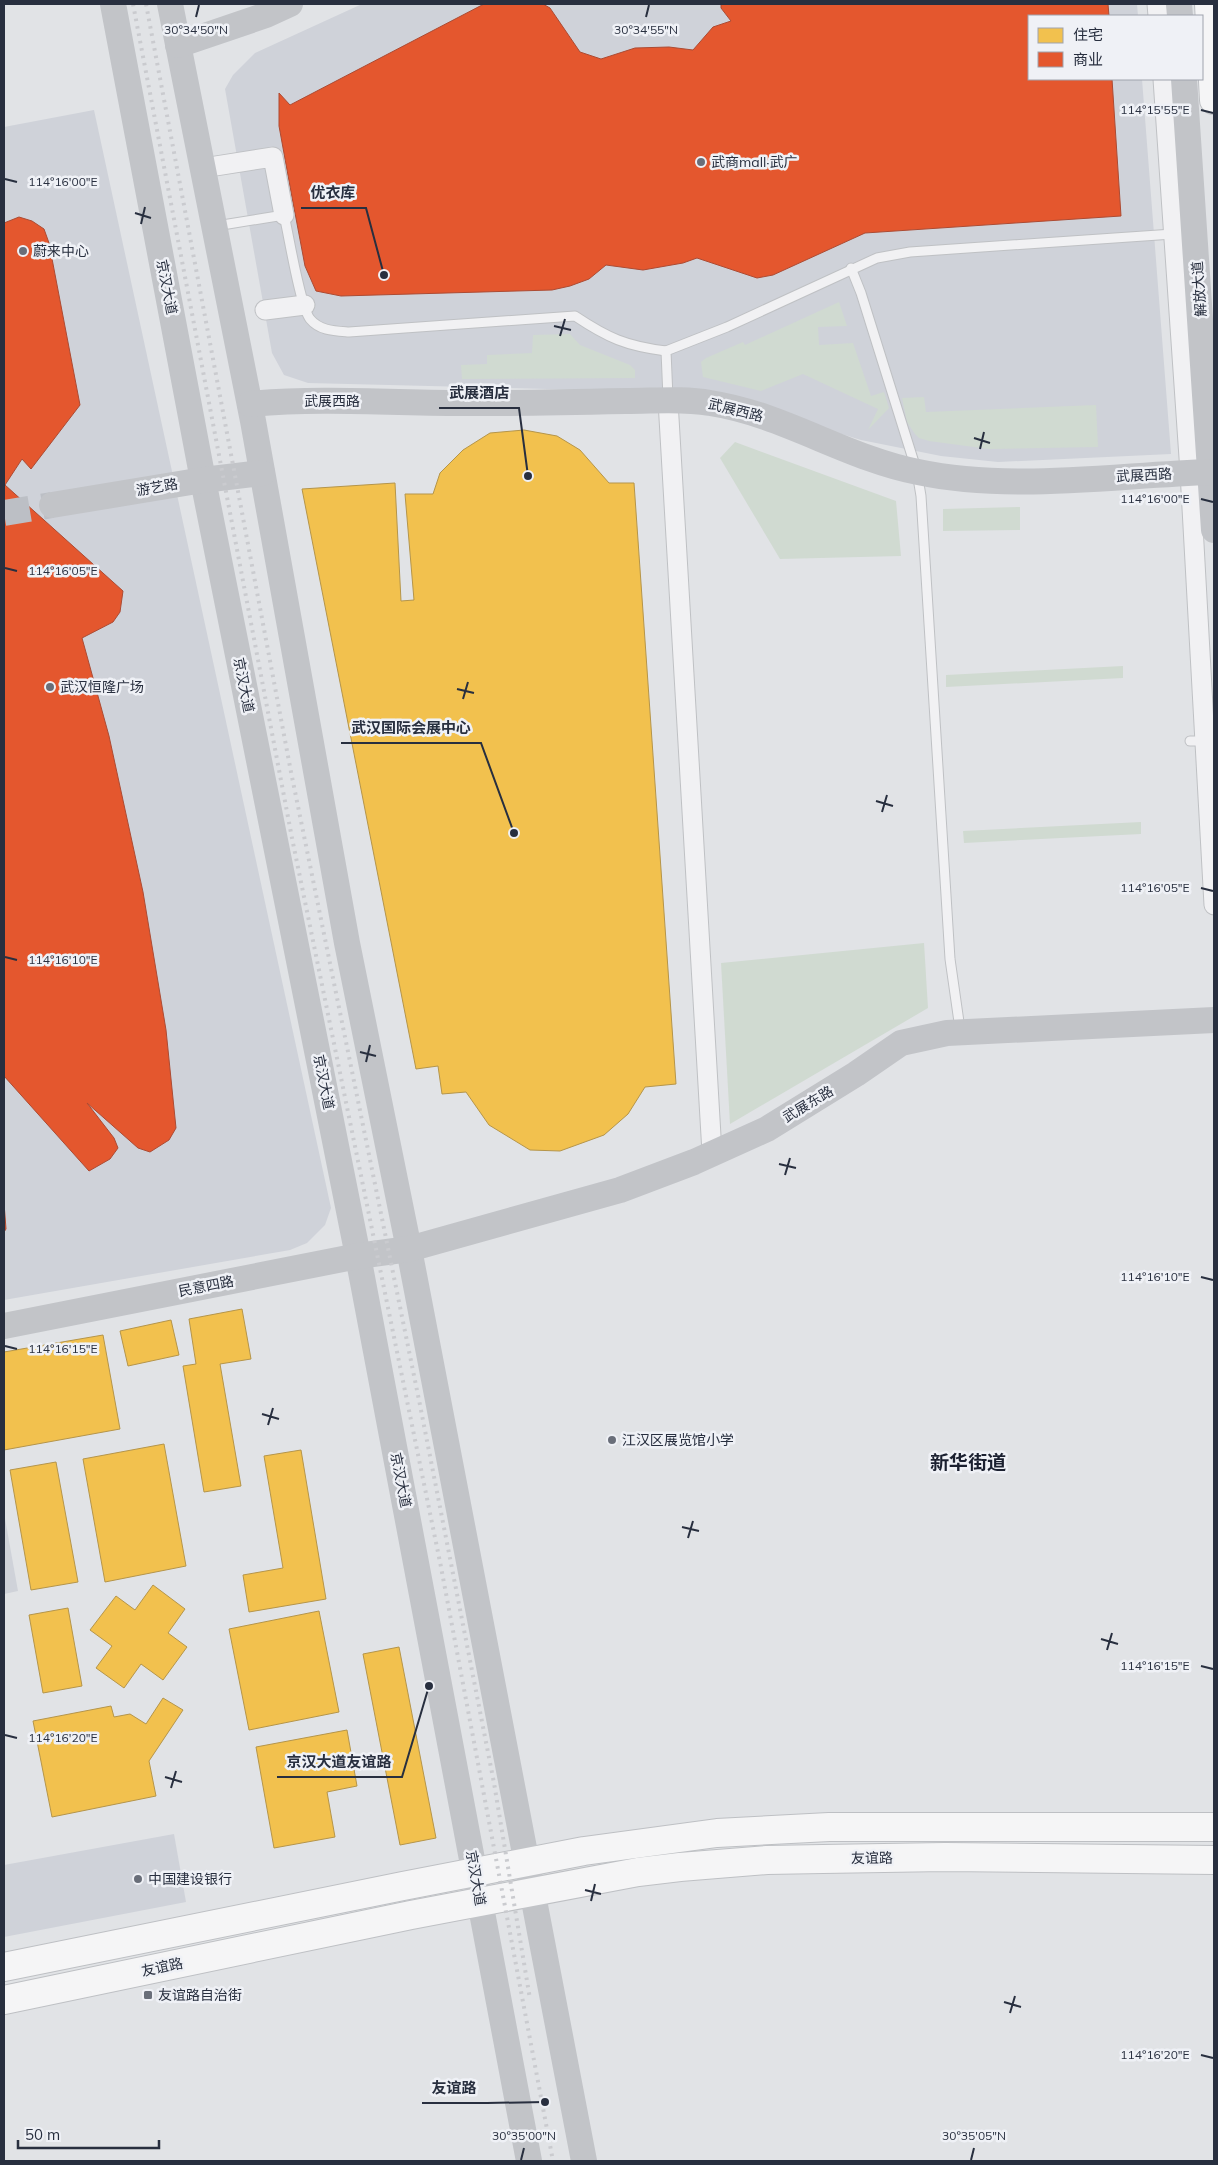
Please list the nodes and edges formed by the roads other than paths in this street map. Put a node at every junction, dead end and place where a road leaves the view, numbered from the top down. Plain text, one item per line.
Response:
1 (113, 4) edge
2 (170, 4) edge
3 (290, 4) edge
4 (1209, 4) edge
5 (178, 45) junction
6 (1162, 80) edge
7 (1184, 80) edge
8 (1214, 100) edge
9 (203, 168) junction
10 (284, 215) junction
11 (214, 227) junction
12 (1173, 234) junction
13 (851, 268) junction
14 (305, 306) junction
15 (265, 310) dead end
16 (666, 352) junction
17 (668, 401) junction
18 (250, 404) junction
19 (917, 472) junction
20 (1200, 472) junction
21 (262, 473) junction
22 (204, 480) junction
23 (52, 505) tunnel mouth
24 (1214, 530) edge
25 (1214, 905) edge
26 (1214, 1020) edge
27 (960, 1032) junction
28 (712, 1154) junction
29 (409, 1249) junction
30 (358, 1256) junction
31 (4, 1326) edge
32 (1214, 1817) edge
33 (1181, 1826) junction
34 (1214, 1827) edge
35 (1186, 1859) junction
36 (1214, 1860) edge
37 (526, 1862) junction
38 (1214, 1871) edge
39 (475, 1872) junction
40 (532, 1892) junction
41 (480, 1902) junction
42 (4, 1967) edge
43 (4, 2000) edge
44 (529, 2161) edge
45 (584, 2161) edge

1 - 22 main road, 京汉大道
2 - 5 main road
3 - 5 main road
4 - 8 main road
5 - 9 main road
6 - 12 street
7 - 20 main road, 解放大道
9 - 10 street
9 - 11 main road
10 - 11 lane
10 - 14 lane
11 - 18 main road
12 - 13 lane
12 - 20 street
13 - 16 lane
13 - 19 lane
14 - 15 street
14 - 16 lane
16 - 17 lane
17 - 18 main road, 武展西路
17 - 19 main road, 武展西路
17 - 28 street
18 - 21 main road
19 - 20 main road, 武展西路
19 - 27 lane
20 - 24 main road, 解放大道
20 - 25 street
21 - 22 main road, 游艺路
21 - 29 main road
22 - 23 main road, 游艺路
22 - 30 main road, 京汉大道
26 - 27 main road, 武展东路
27 - 28 main road, 武展东路
28 - 29 main road, 武展东路
29 - 30 main road, 民意四路
29 - 37 main road
30 - 31 main road, 民意四路
30 - 39 main road, 京汉大道
32 - 33 main road
33 - 34 main road
33 - 37 main road
35 - 36 main road, 友谊路
35 - 38 main road
35 - 40 main road, 友谊路
37 - 39 main road
37 - 40 main road
39 - 41 main road, 京汉大道
39 - 42 main road
40 - 41 main road, 友谊路
40 - 45 main road
41 - 43 main road, 友谊路
41 - 44 main road, 京汉大道

